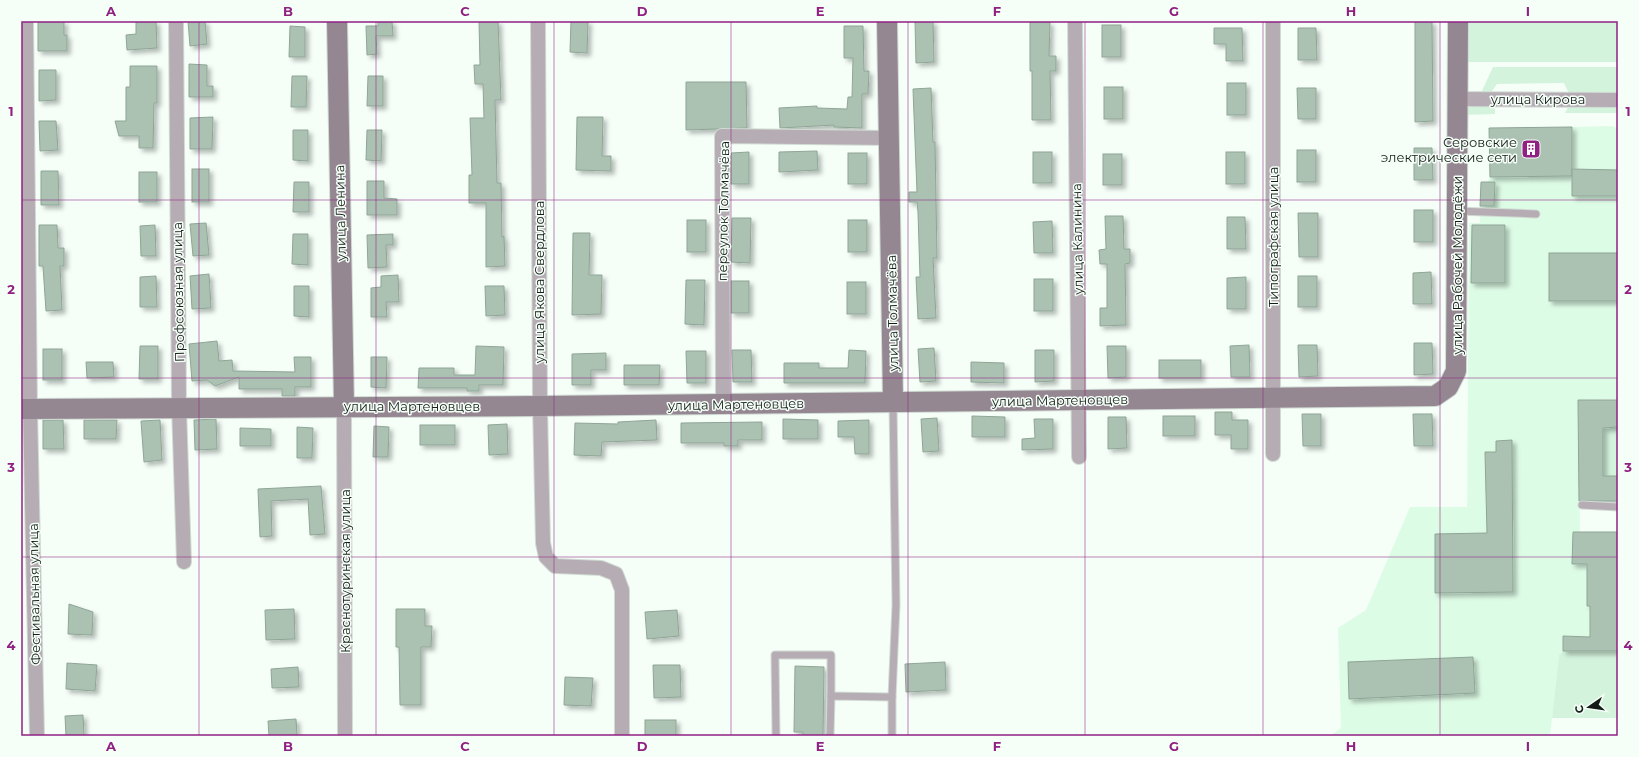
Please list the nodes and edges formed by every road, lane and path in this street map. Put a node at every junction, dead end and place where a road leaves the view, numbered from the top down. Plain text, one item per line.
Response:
1 (26, 21) edge
2 (176, 21) edge
3 (337, 21) edge
4 (538, 21) edge
5 (887, 21) edge
6 (1075, 21) edge
7 (1273, 21) edge
8 (1458, 21) edge
9 (1457, 99) junction
10 (1618, 100) edge
11 (889, 138) junction
12 (1457, 211) junction
13 (1536, 214) dead end
14 (1448, 387) joint
15 (1273, 397) junction
16 (1078, 399) junction
17 (893, 402) junction
18 (723, 403) junction
19 (344, 406) junction
20 (540, 406) junction
21 (180, 407) junction
22 (25, 409) edge
23 (1273, 454) dead end
24 (1079, 457) dead end
25 (1582, 506) dead end
26 (1618, 507) edge
27 (184, 562) dead end
28 (831, 696) junction
29 (892, 697) junction
30 (37, 736) edge
31 (345, 736) edge
32 (622, 736) edge
33 (776, 736) edge
34 (830, 736) edge
35 (892, 736) edge

1 - 22 street, Фестивальная улица
2 - 21 street, Профсоюзная улица
3 - 19 street, улица Ленина
4 - 20 street, улица Якова Свердлова
5 - 11 street, улица Толмачёва
6 - 16 street, улица Калинина
7 - 15 street, Типографская улица
8 - 9 street, улица Рабочей Молодёжи
9 - 10 street, улица Кирова
9 - 12 street, улица Рабочей Молодёжи
11 - 17 street, улица Толмачёва
11 - 18 street, переулок Толмачёва
12 - 13 lane
12 - 14 street, улица Рабочей Молодёжи
14 - 15 street, улица Мартеновцев
15 - 16 street, улица Мартеновцев
15 - 23 street, Типографская улица
16 - 17 street, улица Мартеновцев
16 - 24 street, улица Калинина
17 - 18 street, улица Мартеновцев
17 - 29 lane, улица Толмачёва
18 - 20 street, улица Мартеновцев
19 - 20 street, улица Мартеновцев
19 - 21 street, улица Мартеновцев
19 - 31 street, Краснотуринская улица
20 - 32 street, улица Якова Свердлова
21 - 22 street, улица Мартеновцев
21 - 27 street, Профсоюзная улица
22 - 30 street, Фестивальная улица
25 - 26 lane
28 - 29 lane
28 - 33 lane
28 - 34 lane
29 - 35 lane, улица Толмачёва

